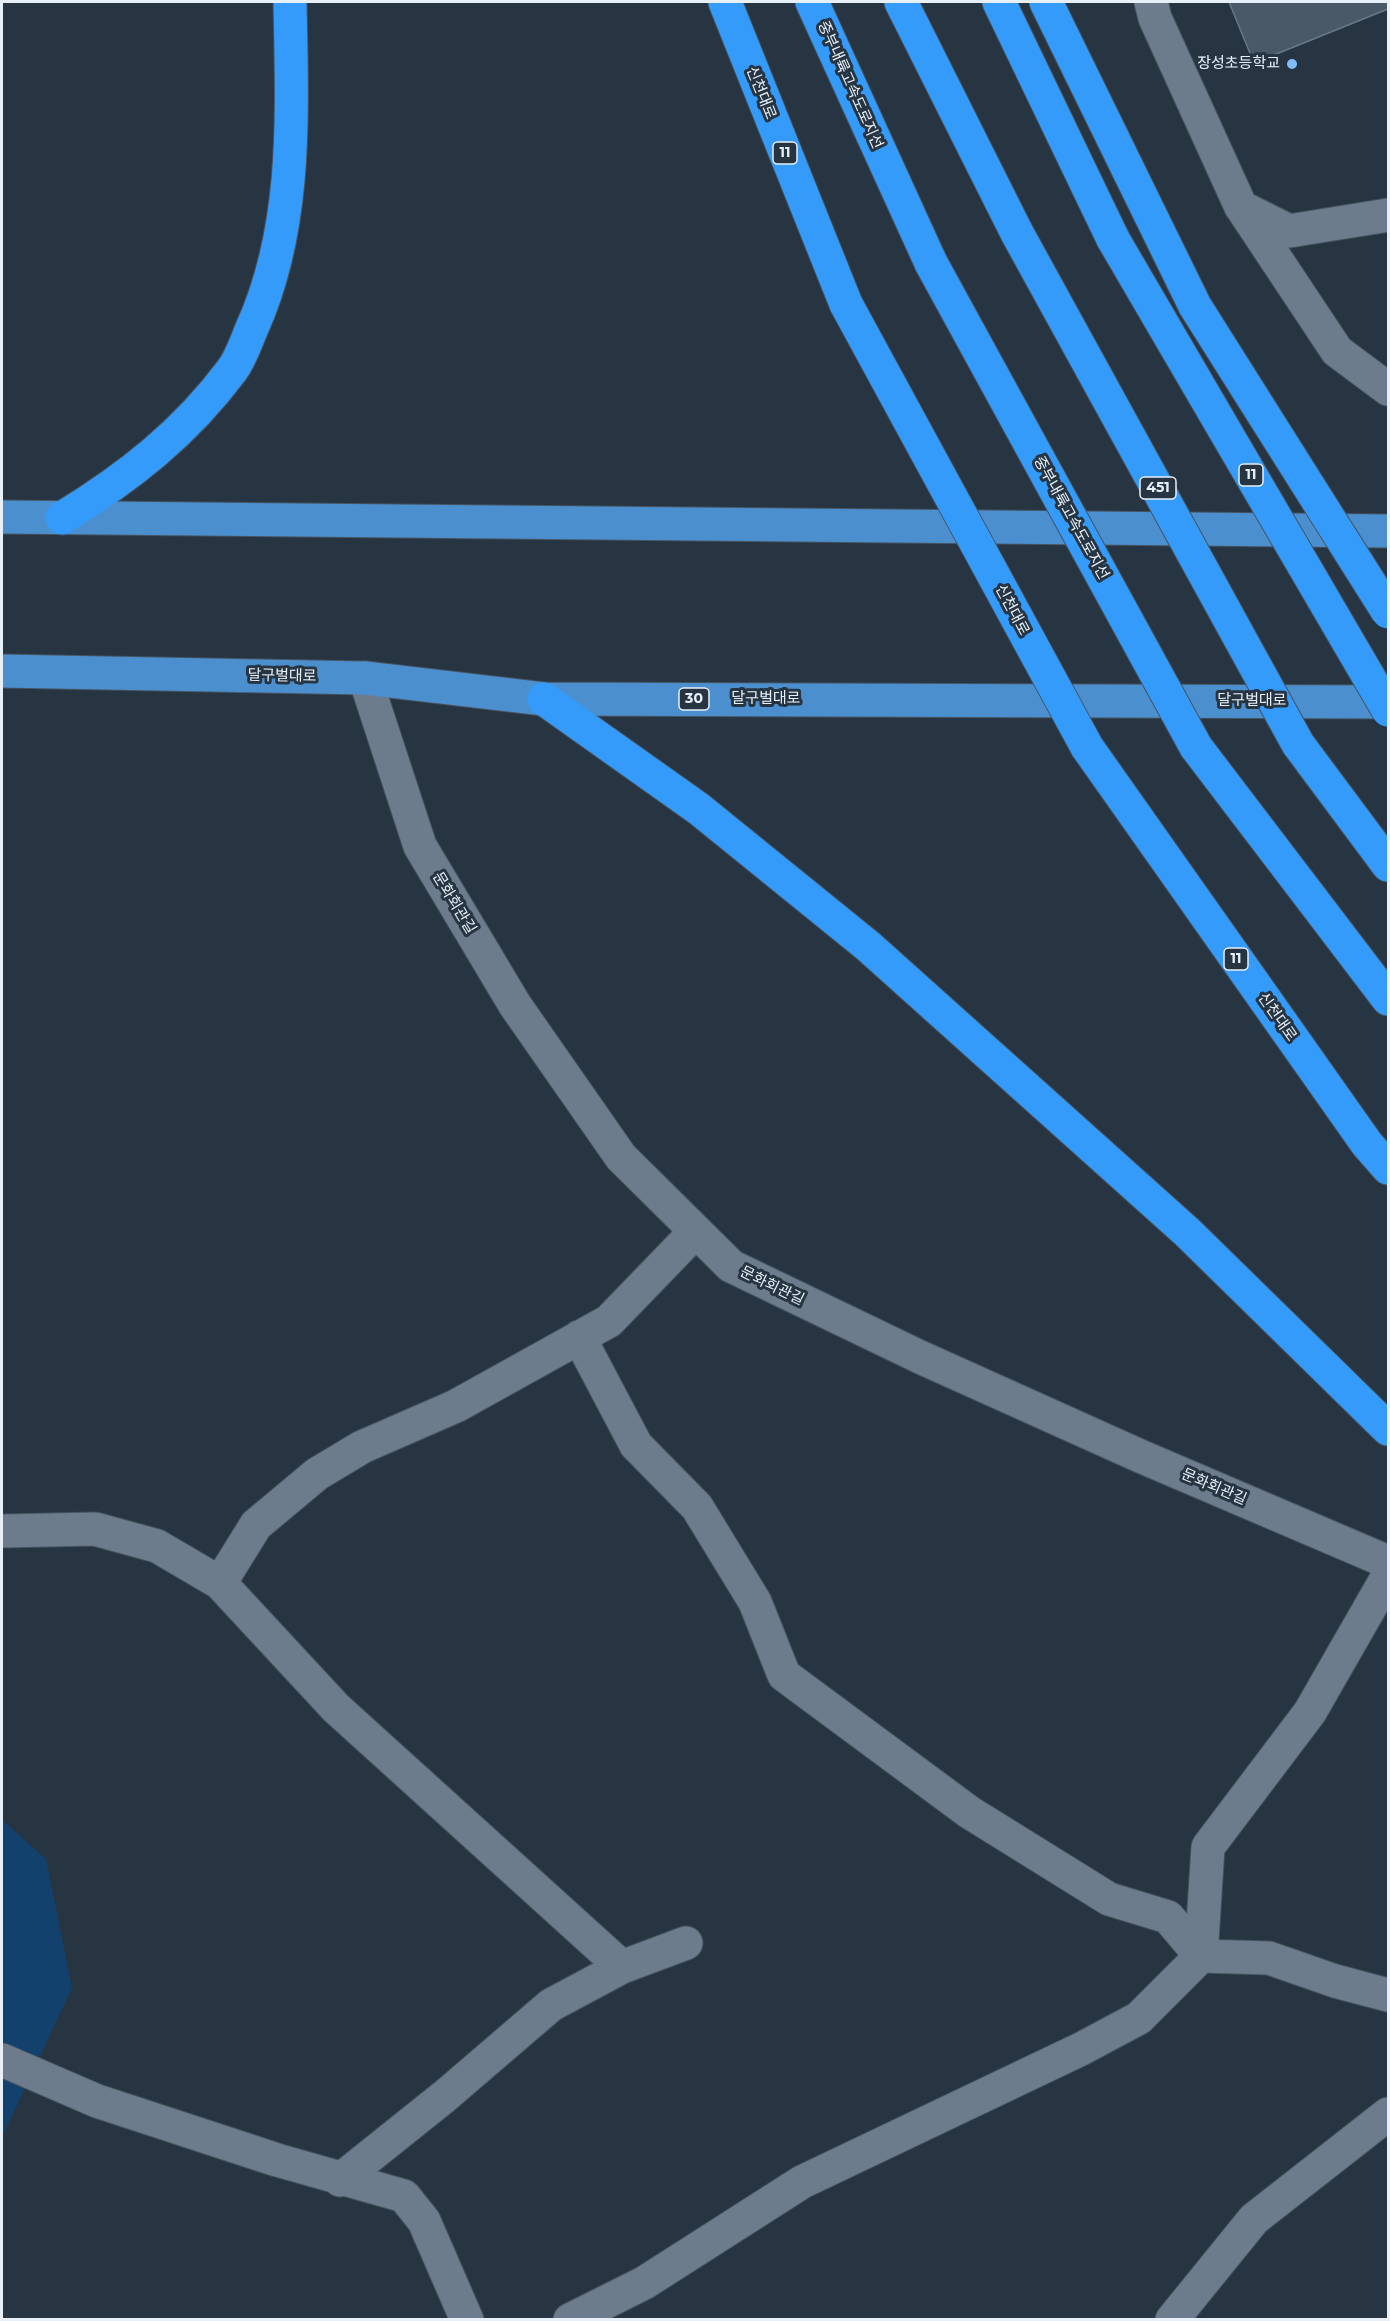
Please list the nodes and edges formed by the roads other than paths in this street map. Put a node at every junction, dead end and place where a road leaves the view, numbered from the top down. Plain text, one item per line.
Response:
1 (290, 2) edge
2 (725, 2) edge
3 (812, 2) edge
4 (901, 2) edge
5 (999, 2) edge
6 (1046, 2) edge
7 (1151, 2) edge
8 (1241, 207) junction
9 (1389, 215) edge
10 (1389, 389) edge
11 (2, 517) edge
12 (62, 518) junction
13 (1389, 531) edge
14 (1389, 612) edge
15 (2, 671) edge
16 (365, 678) junction
17 (544, 699) junction
18 (1389, 702) edge
19 (1389, 710) edge
20 (1389, 866) edge
21 (1389, 999) edge
22 (1367, 1144) junction
23 (1389, 1168) edge
24 (1389, 1180) edge
25 (696, 1231) junction
26 (579, 1337) junction
27 (1389, 1429) edge
28 (2, 1531) edge
29 (1389, 1562) edge
30 (1389, 1576) edge
31 (220, 1583) junction
32 (687, 1943) dead end
33 (1201, 1956) junction
34 (622, 1967) junction
35 (1389, 1995) edge
36 (2, 2060) edge
37 (1389, 2114) edge
38 (340, 2180) junction
39 (467, 2319) edge
40 (570, 2319) edge
41 (1172, 2319) edge

1 - 12 highway
2 - 22 highway, 신천대로 / 11, bridge
3 - 21 highway, 중부내륙고속도로지선, bridge
4 - 20 highway, 451, bridge
5 - 19 highway, 11, bridge
6 - 14 highway, bridge
7 - 8 street
8 - 9 street
8 - 10 street
11 - 12 main road
12 - 13 main road
15 - 16 main road, 달구벌대로 / 30
16 - 17 main road, 달구벌대로 / 30
16 - 25 street, 문화회관길
17 - 18 main road, 달구벌대로 / 30
17 - 27 highway
22 - 23 highway, 신천대로 / 11
22 - 24 highway
25 - 26 street
25 - 29 street, 문화회관길
26 - 31 street
26 - 33 street
28 - 31 street
30 - 33 street
31 - 34 street
32 - 34 street
33 - 35 street
33 - 40 street
34 - 38 street
36 - 38 street
37 - 41 street
38 - 39 street

